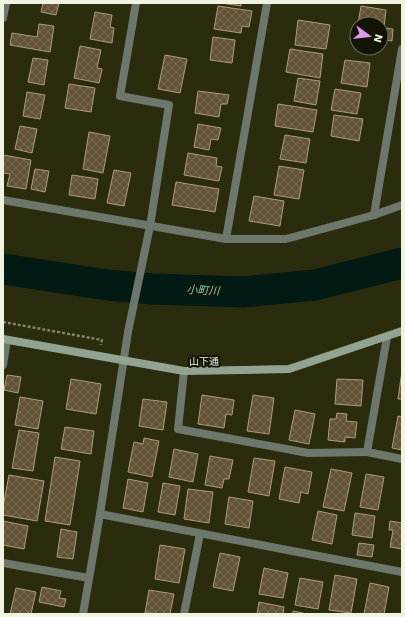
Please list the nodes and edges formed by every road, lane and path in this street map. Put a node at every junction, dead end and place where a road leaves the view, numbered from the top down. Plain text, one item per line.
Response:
1 (6, 3) edge
2 (136, 3) edge
3 (267, 3) edge
4 (3, 18) edge
5 (402, 49) edge
6 (3, 200) edge
7 (402, 205) edge
8 (374, 215) junction
9 (150, 226) junction
10 (226, 239) junction
11 (3, 322) edge
12 (402, 331) edge
13 (387, 337) junction
14 (5, 340) edge
15 (98, 356) junction
16 (124, 360) junction
17 (3, 365) edge
18 (184, 371) junction
19 (367, 452) junction
20 (402, 459) edge
21 (100, 514) junction
22 (200, 534) junction
23 (3, 563) edge
24 (402, 572) edge
25 (89, 578) junction
26 (83, 614) edge
27 (184, 614) edge

1 - 4 street
2 - 9 street
3 - 10 street
5 - 8 street
6 - 9 street
7 - 8 street
8 - 10 street
9 - 10 street
9 - 16 street
11 - 15 path
12 - 13 street, 山下通
13 - 18 street, 山下通
13 - 19 street
14 - 15 street, 山下通
14 - 17 street
15 - 16 street, 山下通
16 - 18 street, 山下通
16 - 21 street
18 - 19 street
19 - 20 street
21 - 22 street
21 - 25 street
22 - 24 street
22 - 27 street
23 - 25 street
25 - 26 street

